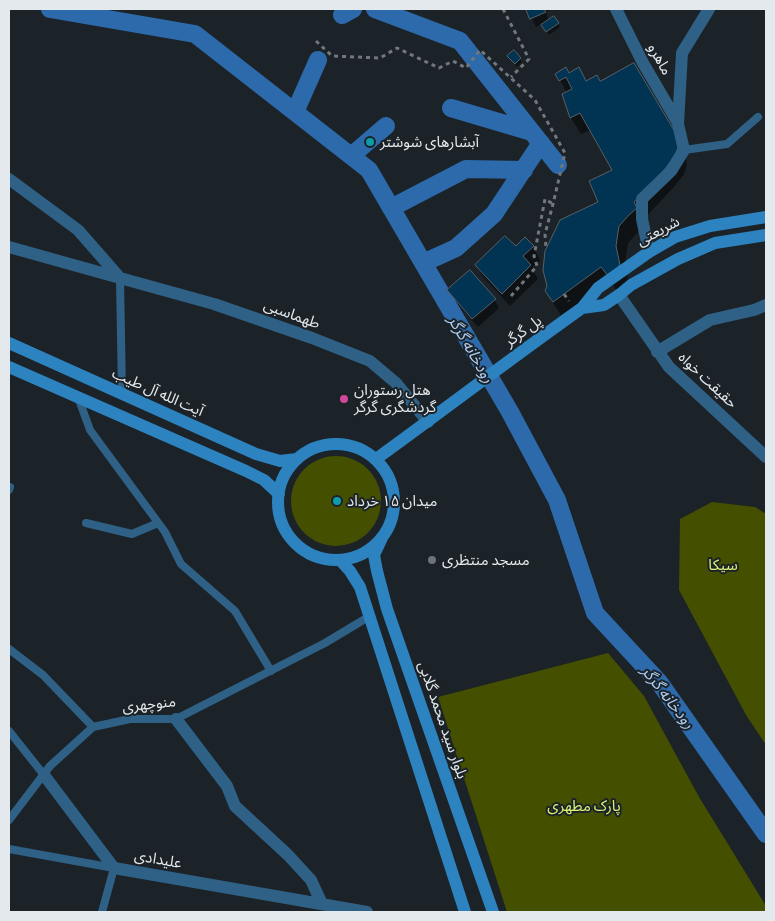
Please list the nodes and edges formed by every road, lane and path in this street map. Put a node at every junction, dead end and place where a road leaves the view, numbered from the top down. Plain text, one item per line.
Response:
1 (502, 9) edge
2 (616, 9) edge
3 (709, 9) edge
4 (316, 41) dead end
5 (510, 77) junction
6 (758, 117) dead end
7 (678, 124) junction
8 (684, 150) junction
9 (9, 179) edge
10 (553, 204) junction
11 (766, 217) edge
12 (766, 235) edge
13 (9, 247) edge
14 (546, 248) dead end
15 (649, 252) junction
16 (120, 278) junction
17 (619, 295) junction
18 (511, 296) dead end
19 (766, 305) edge
20 (582, 308) junction
21 (564, 321) joint
22 (9, 343) edge
23 (658, 352) junction
24 (9, 367) edge
25 (122, 394) junction
26 (78, 397) junction
27 (428, 422) junction
28 (766, 456) edge
29 (297, 459) junction
30 (376, 459) junction
31 (279, 494) junction
32 (86, 523) dead end
33 (158, 523) junction
34 (382, 538) junction
35 (340, 560) junction
36 (370, 616) junction
37 (9, 650) edge
38 (271, 670) junction
39 (176, 719) junction
40 (93, 727) junction
41 (9, 731) edge
42 (44, 775) junction
43 (9, 820) edge
44 (9, 849) edge
45 (114, 868) junction
46 (322, 904) junction
47 (102, 912) edge
48 (367, 912) edge
49 (465, 912) edge
50 (493, 912) edge

1 - 5 path
2 - 7 street, ماهرو
3 - 7 street
4 - 5 path
5 - 10 path
6 - 8 lane
7 - 8 street
8 - 15 street
9 - 16 street
10 - 14 path
10 - 18 path
11 - 15 main road, شریعتی
12 - 17 main road, شریعتی
13 - 16 street, طهماسبی
15 - 20 main road, شریعتی
16 - 25 lane
16 - 27 street, طهماسبی
17 - 20 main road, شریعتی
17 - 23 street, حقیقت خواه
19 - 23 street
20 - 21 main road, شریعتی
21 - 27 main road, پل گرگر
22 - 25 main road, آیت الله آل طیب
23 - 28 street, حقیقت خواه
24 - 26 main road
25 - 29 main road, آیت الله آل طیب
26 - 31 main road
26 - 33 lane
27 - 30 main road
29 - 30 main road
29 - 31 main road
30 - 34 main road
31 - 35 main road
32 - 33 lane
33 - 38 lane
34 - 35 main road
34 - 50 main road, بلوار سید محمد گلابی
35 - 36 main road
36 - 38 lane, منوچهری
36 - 49 main road
37 - 40 lane
38 - 39 lane, منوچهری
39 - 40 lane, منوچهری
39 - 46 street
40 - 42 lane
41 - 42 lane, علیدادی
42 - 43 lane
42 - 45 street, علیدادی
44 - 45 lane
45 - 46 street, علیدادی
45 - 47 lane
46 - 48 street, علیدادی

